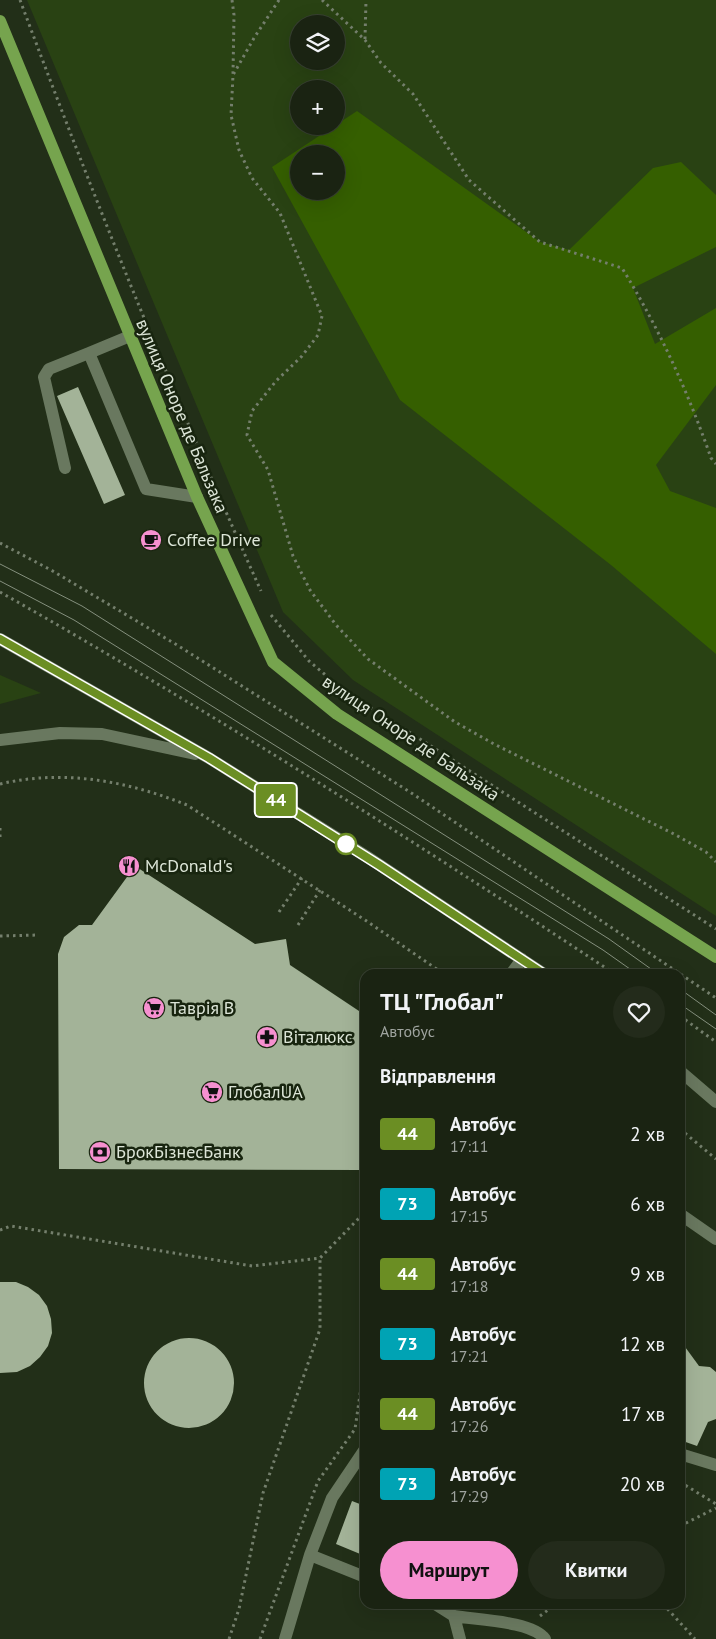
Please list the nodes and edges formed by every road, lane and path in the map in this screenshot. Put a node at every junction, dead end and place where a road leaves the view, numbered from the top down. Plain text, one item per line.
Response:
1 (20, 0) edge
2 (232, 0) edge
3 (279, 0) edge
4 (322, 0) edge
5 (366, 0) edge
6 (0, 21) edge
7 (365, 40) junction
8 (233, 75) junction
9 (130, 336) junction
10 (89, 353) junction
11 (716, 464) edge
12 (65, 468) dead end
13 (196, 497) junction
14 (0, 544) edge
15 (0, 592) edge
16 (264, 599) dead end
17 (268, 608) dead end
18 (2, 642) edge
19 (0, 740) edge
20 (209, 758) junction
21 (0, 784) edge
22 (0, 828) edge
23 (0, 840) edge
24 (716, 862) edge
25 (302, 878) junction
26 (320, 890) junction
27 (280, 912) dead end
28 (298, 924) dead end
29 (716, 928) edge
30 (38, 935) dead end
31 (0, 936) edge
32 (716, 957) edge
33 (522, 959) junction
34 (437, 969) edge
35 (515, 969) edge
36 (537, 969) edge
37 (607, 969) edge
38 (673, 969) edge
39 (685, 977) edge
40 (716, 998) edge
41 (685, 1020) edge
42 (716, 1042) edge
43 (685, 1075) edge
44 (716, 1102) edge
45 (685, 1133) edge
46 (716, 1159) edge
47 (360, 1217) edge
48 (685, 1217) edge
49 (0, 1230) edge
50 (716, 1239) edge
51 (320, 1258) junction
52 (360, 1456) edge
53 (685, 1456) edge
54 (716, 1465) edge
55 (685, 1485) edge
56 (716, 1506) edge
57 (685, 1523) edge
58 (310, 1556) junction
59 (360, 1575) edge
60 (443, 1609) edge
61 (668, 1609) edge
62 (454, 1616) junction
63 (229, 1639) edge
64 (285, 1639) edge
65 (460, 1639) edge
66 (545, 1639) edge
67 (695, 1639) edge

1 - 16 path
2 - 8 path
3 - 8 path
4 - 7 path
5 - 7 path
6 - 9 main road, вулиця Оноре де Бальзака
7 - 11 path
8 - 24 path
9 - 10 street
9 - 13 main road, вулиця Оноре де Бальзака
10 - 12 street
10 - 13 street
13 - 32 main road, вулиця Оноре де Бальзака
14 - 38 path
15 - 37 path
17 - 29 path
18 - 20 street
19 - 20 street
20 - 33 street
21 - 25 path
22 - 23 path
25 - 26 path
25 - 27 path
26 - 28 path
26 - 34 path
30 - 31 path
33 - 35 street
33 - 36 street
39 - 40 path
41 - 42 path
43 - 44 street
45 - 46 path
47 - 51 path
48 - 50 street
49 - 51 path
51 - 63 path
52 - 58 street
53 - 54 street
55 - 56 path
56 - 57 path
58 - 59 street
58 - 64 street
60 - 62 street
61 - 67 path
62 - 65 street
62 - 66 street

